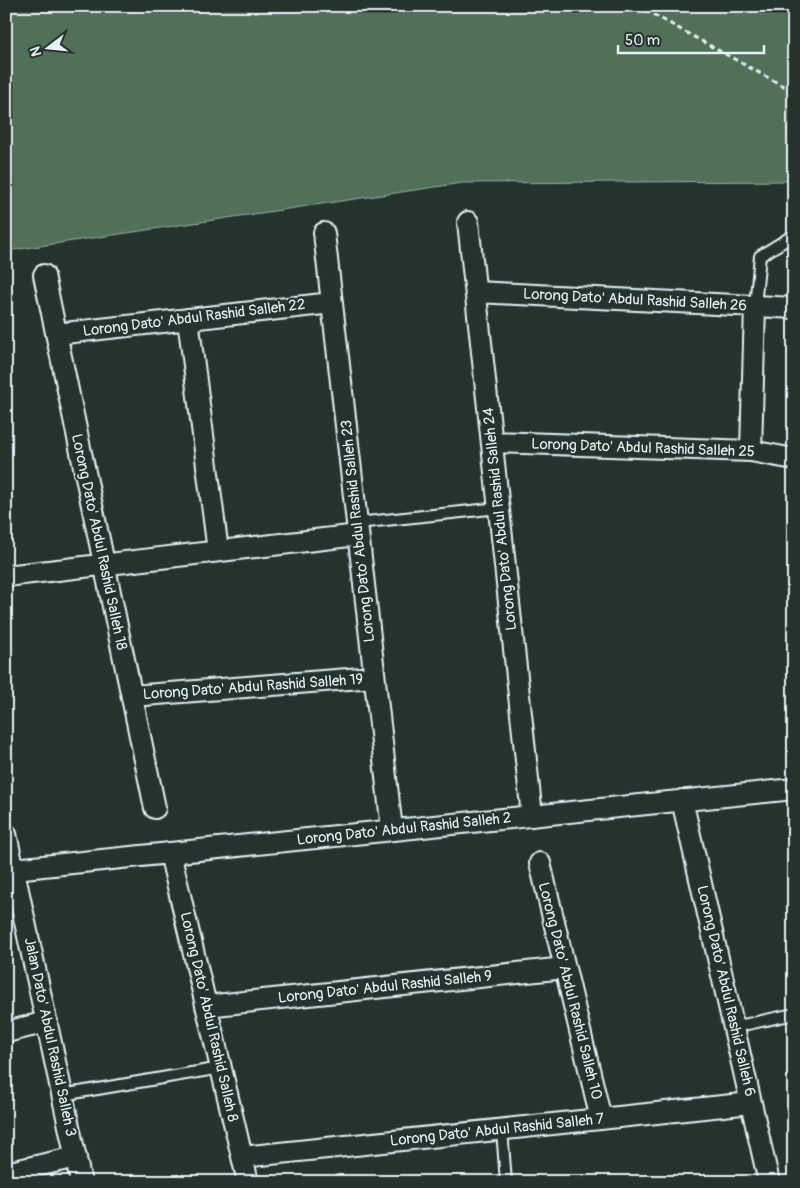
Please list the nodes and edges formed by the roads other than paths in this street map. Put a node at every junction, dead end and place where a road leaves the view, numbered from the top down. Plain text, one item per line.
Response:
1 (468, 222) dead end
2 (324, 232) dead end
3 (794, 238) edge
4 (44, 275) dead end
5 (476, 292) junction
6 (332, 302) junction
7 (755, 306) junction
8 (794, 308) edge
9 (188, 319) junction
10 (56, 334) junction
11 (492, 442) junction
12 (751, 451) junction
13 (794, 459) edge
14 (499, 508) junction
15 (358, 529) junction
16 (218, 551) junction
17 (104, 564) junction
18 (6, 576) edge
19 (374, 677) junction
20 (132, 696) junction
21 (794, 789) edge
22 (682, 800) junction
23 (155, 808) dead end
24 (532, 816) junction
25 (392, 830) junction
26 (6, 834) edge
27 (170, 853) junction
28 (540, 863) dead end
29 (14, 869) junction
30 (565, 968) junction
31 (206, 1006) junction
32 (794, 1014) edge
33 (47, 1022) junction
34 (734, 1028) junction
35 (6, 1032) edge
36 (221, 1068) junction
37 (62, 1095) junction
38 (751, 1104) junction
39 (601, 1119) junction
40 (502, 1130) junction
41 (76, 1157) junction
42 (242, 1157) junction
43 (6, 1173) edge
44 (81, 1182) edge
45 (248, 1182) edge
46 (506, 1182) edge
47 (769, 1182) edge

1 - 5 street, Lorong Dato' Abdul Rashid Salleh 24
2 - 6 street, Lorong Dato' Abdul Rashid Salleh 23
3 - 7 lane
4 - 10 street, Lorong Dato' Abdul Rashid Salleh 18
5 - 7 street, Lorong Dato' Abdul Rashid Salleh 26
5 - 11 street, Lorong Dato' Abdul Rashid Salleh 24
6 - 9 street, Lorong Dato' Abdul Rashid Salleh 22
6 - 15 street, Lorong Dato' Abdul Rashid Salleh 23
7 - 8 street, Lorong Dato' Abdul Rashid Salleh 26
7 - 12 street
9 - 10 street, Lorong Dato' Abdul Rashid Salleh 22
9 - 16 street
10 - 17 street, Lorong Dato' Abdul Rashid Salleh 18
11 - 12 street, Lorong Dato' Abdul Rashid Salleh 25
11 - 14 street, Lorong Dato' Abdul Rashid Salleh 24
12 - 13 street, Lorong Dato' Abdul Rashid Salleh 25
14 - 15 lane
14 - 24 street, Lorong Dato' Abdul Rashid Salleh 24
15 - 16 street
15 - 19 street, Lorong Dato' Abdul Rashid Salleh 23
16 - 17 street
17 - 18 street
17 - 20 street, Lorong Dato' Abdul Rashid Salleh 18
19 - 20 street, Lorong Dato' Abdul Rashid Salleh 19
19 - 25 street, Lorong Dato' Abdul Rashid Salleh 23
20 - 23 street, Lorong Dato' Abdul Rashid Salleh 18
21 - 22 street, Lorong Dato' Abdul Rashid Salleh 2
22 - 24 street, Lorong Dato' Abdul Rashid Salleh 2
22 - 34 street, Lorong Dato' Abdul Rashid Salleh 6
24 - 25 street, Lorong Dato' Abdul Rashid Salleh 2
25 - 27 street, Lorong Dato' Abdul Rashid Salleh 2
26 - 29 street, Jalan Dato' Abdul Rashid Salleh 3
27 - 29 street, Lorong Dato' Abdul Rashid Salleh 2
27 - 31 street, Lorong Dato' Abdul Rashid Salleh 8
28 - 30 street, Lorong Dato' Abdul Rashid Salleh 10
29 - 33 street, Jalan Dato' Abdul Rashid Salleh 3
30 - 31 street, Lorong Dato' Abdul Rashid Salleh 9
30 - 39 street, Lorong Dato' Abdul Rashid Salleh 10
31 - 36 street, Lorong Dato' Abdul Rashid Salleh 8
32 - 34 lane
33 - 35 street
33 - 37 street, Jalan Dato' Abdul Rashid Salleh 3
34 - 38 street, Lorong Dato' Abdul Rashid Salleh 6
36 - 37 lane
36 - 42 street, Lorong Dato' Abdul Rashid Salleh 8
37 - 41 street, Jalan Dato' Abdul Rashid Salleh 3
38 - 39 street, Lorong Dato' Abdul Rashid Salleh 7
38 - 47 street, Lorong Dato' Abdul Rashid Salleh 6
39 - 40 street, Lorong Dato' Abdul Rashid Salleh 7
40 - 42 street, Lorong Dato' Abdul Rashid Salleh 7
40 - 46 lane
41 - 43 street
41 - 44 street, Jalan Dato' Abdul Rashid Salleh 3
42 - 45 street, Lorong Dato' Abdul Rashid Salleh 8

